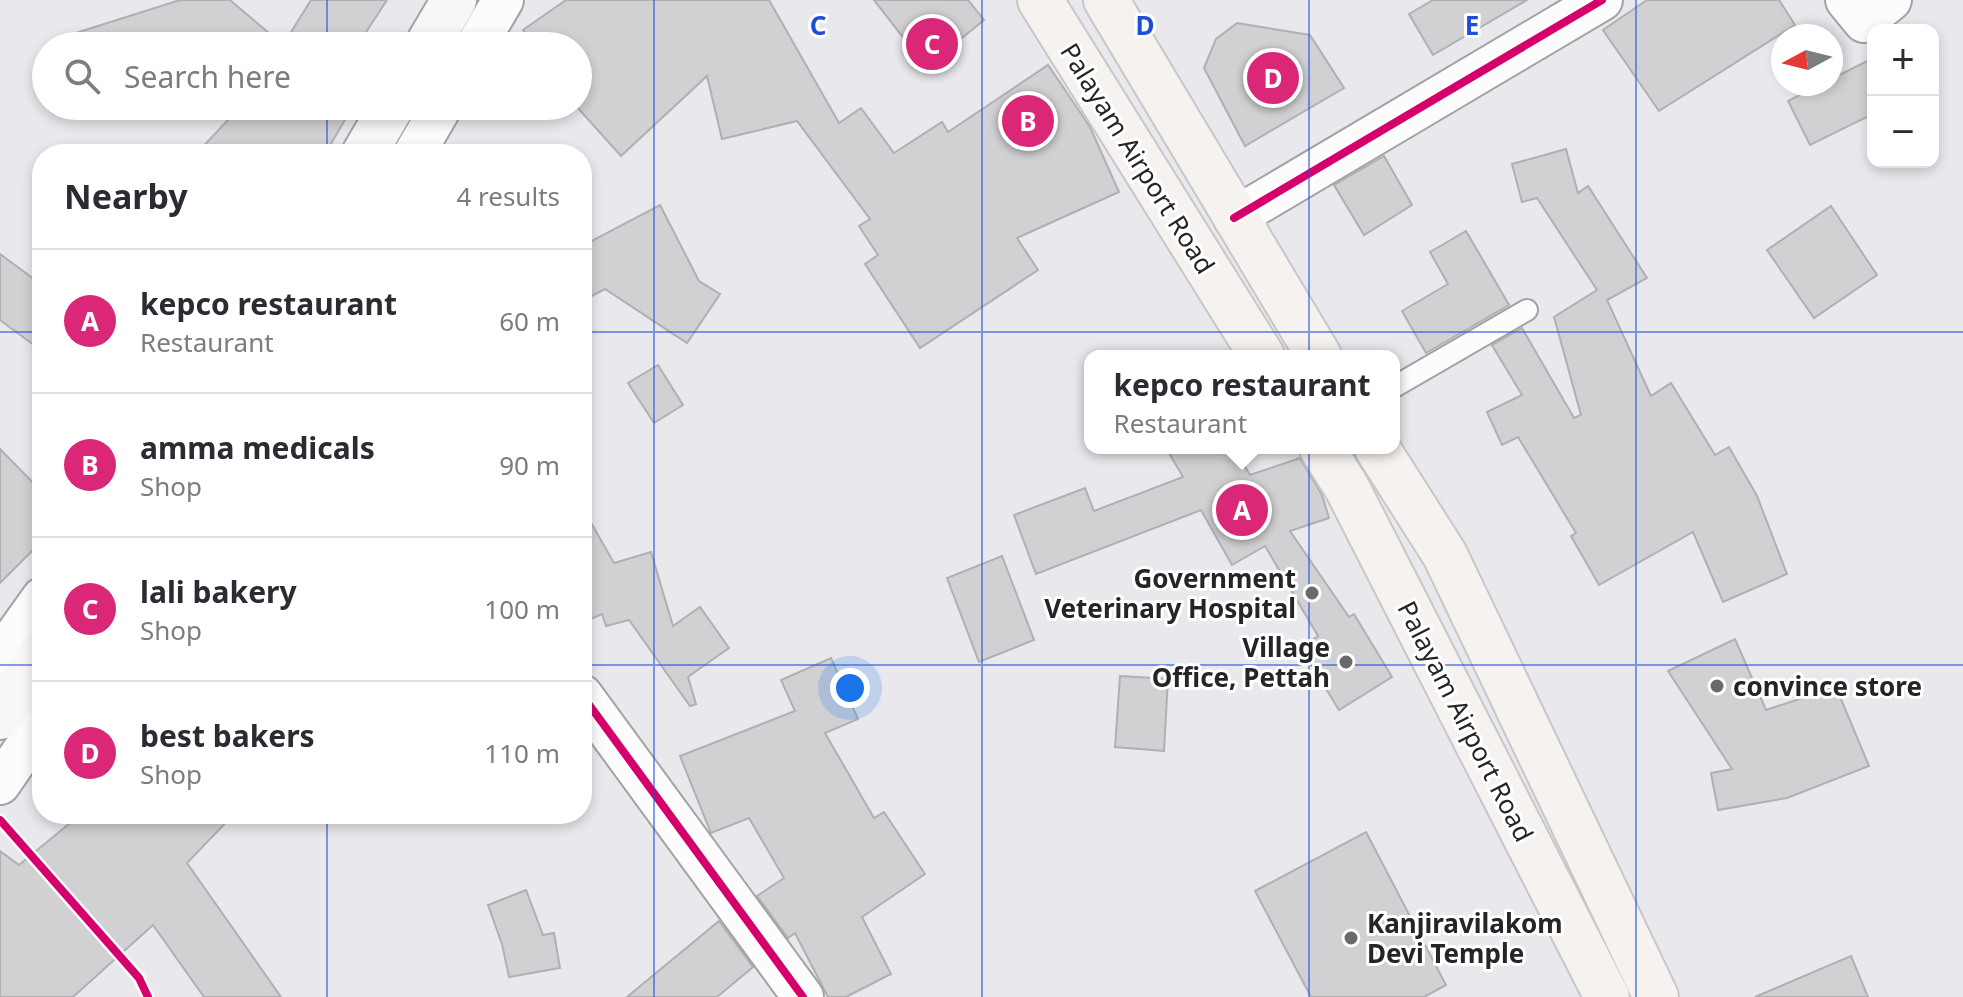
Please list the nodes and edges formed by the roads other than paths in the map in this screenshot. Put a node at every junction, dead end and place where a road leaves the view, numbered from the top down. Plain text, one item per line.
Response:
1 (433, 0) edge
2 (454, 0) edge
3 (503, 0) edge
4 (1040, 0) edge
5 (1106, 0) edge
6 (1602, 0) edge
7 (1846, 0) edge
8 (1891, 0) edge
9 (415, 32) edge
10 (435, 32) edge
11 (484, 32) edge
12 (363, 120) edge
13 (384, 120) edge
14 (434, 120) edge
15 (348, 144) edge
16 (370, 144) edge
17 (420, 144) edge
18 (1234, 218) junction
19 (1527, 310) dead end
20 (1258, 350) edge
21 (1315, 350) edge
22 (1400, 384) edge
23 (1326, 454) edge
24 (1381, 454) edge
25 (32, 612) edge
26 (0, 657) edge
27 (32, 668) edge
28 (592, 709) edge
29 (0, 717) edge
30 (32, 738) edge
31 (0, 784) edge
32 (803, 997) edge
33 (1607, 997) edge
34 (1656, 997) edge

1 - 9 street
2 - 10 main road
3 - 11 street
4 - 20 main road, Palayam Airport Road
5 - 18 main road, Palayam Airport Road
6 - 18 street
7 - 8 street
12 - 15 street
13 - 16 main road
14 - 17 street
18 - 21 main road, Palayam Airport Road
19 - 22 lane
23 - 33 main road, Palayam Airport Road
24 - 34 main road, Palayam Airport Road
25 - 26 street
27 - 29 main road
28 - 32 street
30 - 31 street

